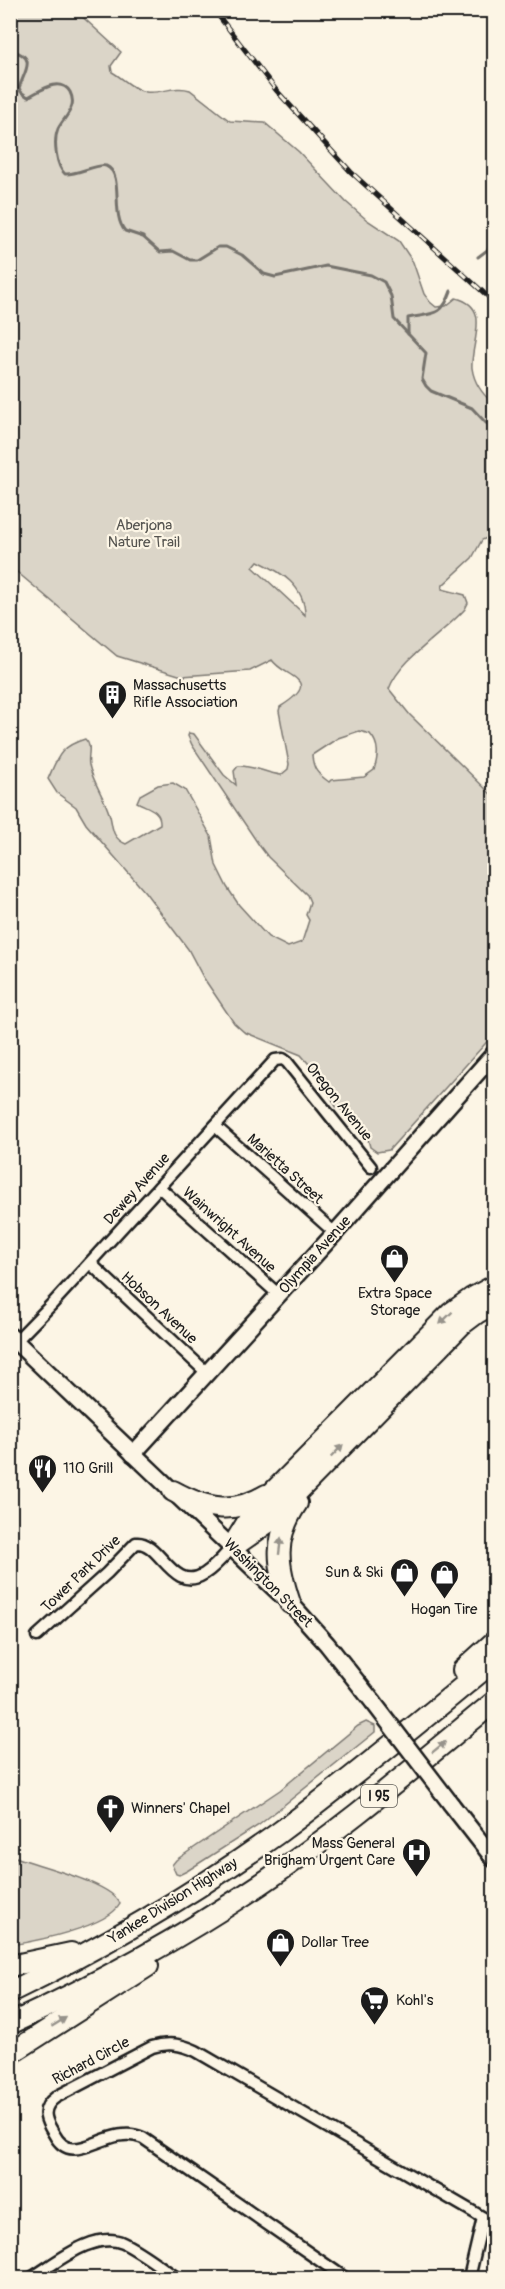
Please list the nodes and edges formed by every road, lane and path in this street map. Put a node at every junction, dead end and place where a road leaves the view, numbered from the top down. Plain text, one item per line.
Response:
1 (495, 1054) edge
2 (281, 1059) joint
3 (215, 1126) junction
4 (371, 1167) dead end
5 (159, 1187) junction
6 (334, 1233) junction
7 (90, 1263) junction
8 (495, 1286) edge
9 (279, 1294) junction
10 (495, 1304) edge
11 (13, 1338) edge
12 (207, 1373) junction
13 (133, 1454) junction
14 (319, 1469) junction
15 (276, 1489) junction
16 (173, 1491) junction
17 (232, 1547) junction
18 (290, 1603) junction
19 (37, 1636) dead end
20 (495, 1642) edge
21 (495, 1661) edge
22 (495, 1702) edge
23 (331, 1792) junction
24 (495, 1859) edge
25 (260, 1885) junction
26 (97, 1947) junction
27 (10, 1966) edge
28 (10, 1992) edge
29 (10, 2024) edge
30 (10, 2054) edge
31 (483, 2218) junction
32 (495, 2224) edge
33 (31, 2278) edge
34 (177, 2278) edge
35 (345, 2278) edge
36 (469, 2278) edge

1 - 6 main road, Olympia Avenue
2 - 3 street, Dewey Avenue
2 - 4 street, Oregon Avenue
3 - 5 street, Dewey Avenue
3 - 6 street, Marietta Street
5 - 7 street, Dewey Avenue
5 - 9 street, Wainwright Avenue
6 - 9 main road, Olympia Avenue
7 - 11 street, Dewey Avenue
7 - 12 street, Hobson Avenue
8 -> 15 highway
9 - 12 main road, Olympia Avenue
14 -> 10 highway
11 - 13 main road, Washington Street
12 - 13 main road, Olympia Avenue
13 - 16 main road, Washington Street
14 - 17 highway
18 -> 14 highway
15 - 16 highway
15 - 17 highway
16 - 17 main road, Washington Street
17 - 18 main road, Washington Street
17 - 19 street, Tower Park Drive
18 - 24 main road, Washington Street, bridge
20 - 23 highway
21 - 23 highway, Yankee Division Highway / I 95
25 -> 22 highway, Yankee Division Highway / I 95
23 - 26 highway, Yankee Division Highway / I 95
25 - 29 highway, Yankee Division Highway / I 95
30 -> 25 highway
26 - 27 highway
26 - 28 highway, Yankee Division Highway / I 95
31 - 32 street, Richard Circle
31 - 35 street, Richard Circle
31 - 36 street
33 - 34 street

